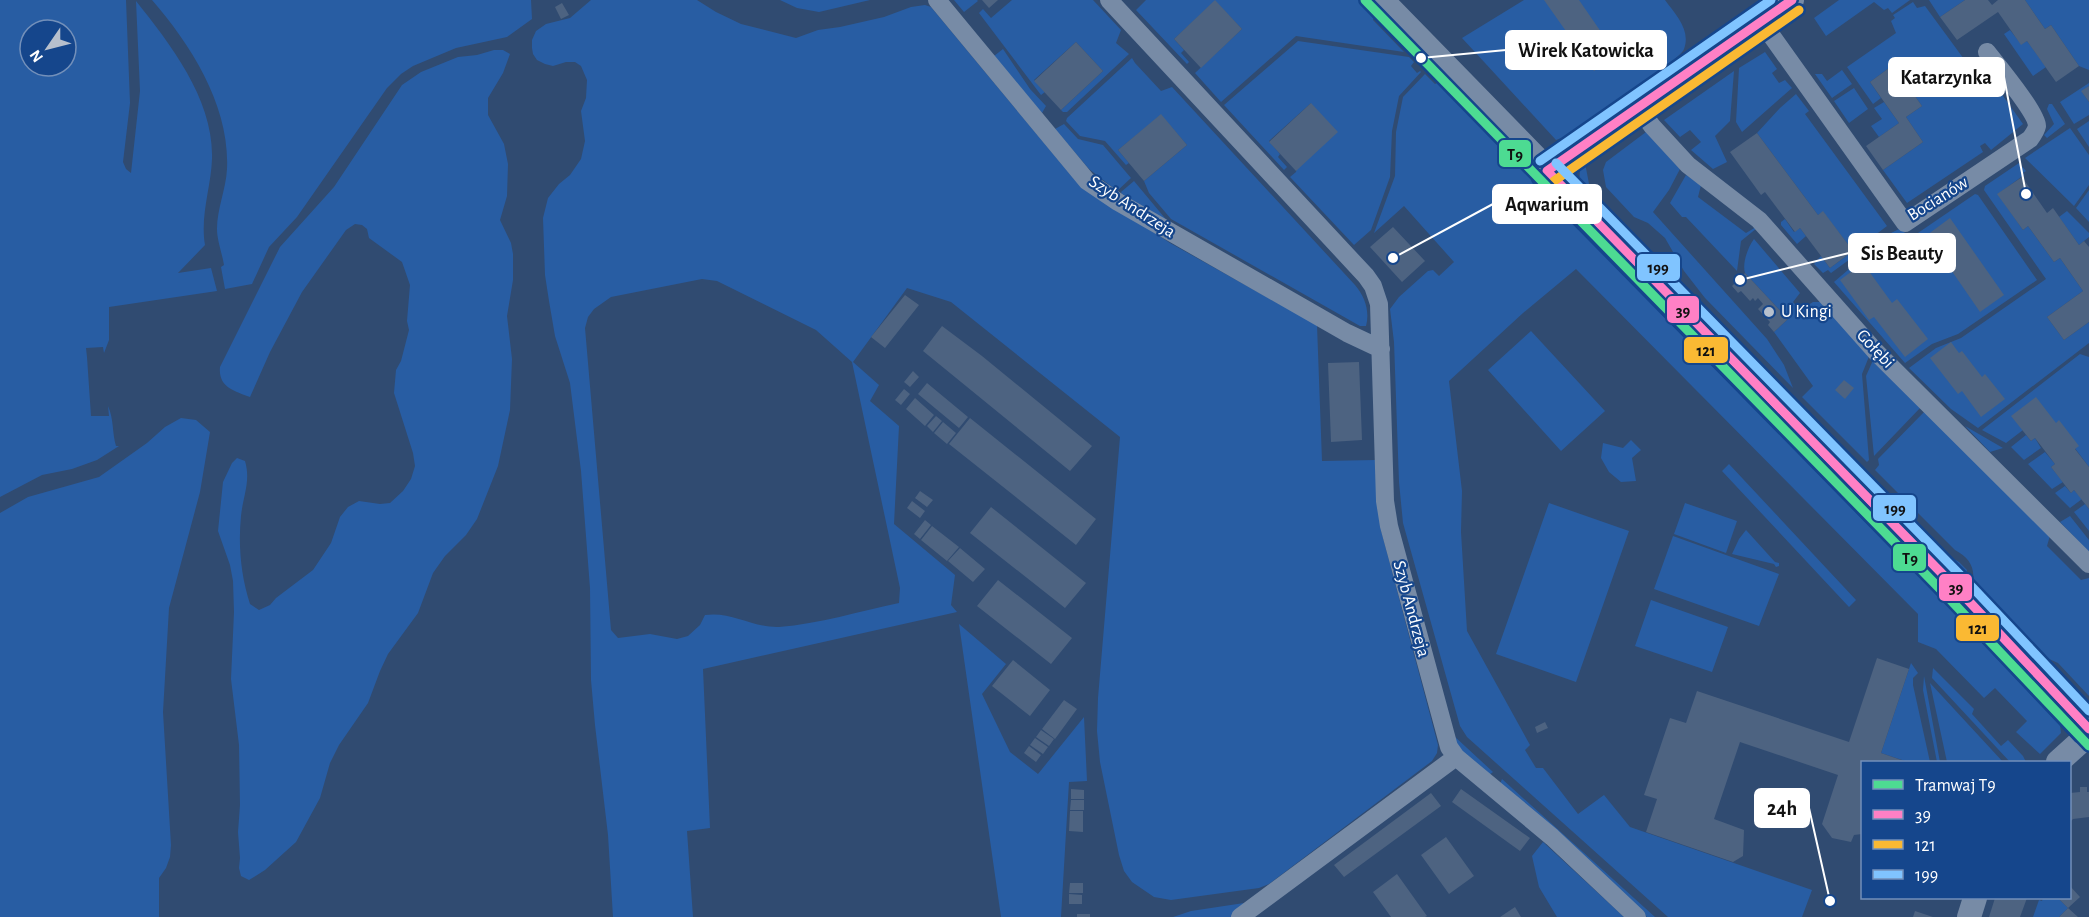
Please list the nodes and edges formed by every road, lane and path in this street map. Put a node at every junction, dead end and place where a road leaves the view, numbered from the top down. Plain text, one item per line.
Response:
1 (937, 0) edge
2 (1109, 0) edge
3 (1382, 0) edge
4 (1792, 0) edge
5 (1761, 21) junction
6 (1988, 52) dead end
7 (1638, 107) junction
8 (1547, 171) junction
9 (1381, 350) junction
10 (2089, 564) edge
11 (2089, 731) edge
12 (1456, 757) junction
13 (2059, 761) edge
14 (1974, 899) edge
15 (1240, 917) edge
16 (1637, 917) edge
17 (1969, 917) edge

1 - 9 street, Szyb Andrzeja
2 - 9 street, Szyb Andrzeja
3 - 8 street
4 - 5 street
5 - 6 street, Bocianów
5 - 7 street
7 - 8 street
7 - 10 street, Gołębi
8 - 11 street
9 - 12 street, Szyb Andrzeja
11 - 13 street
12 - 15 street
12 - 16 street, Szyb Andrzeja
14 - 17 street

